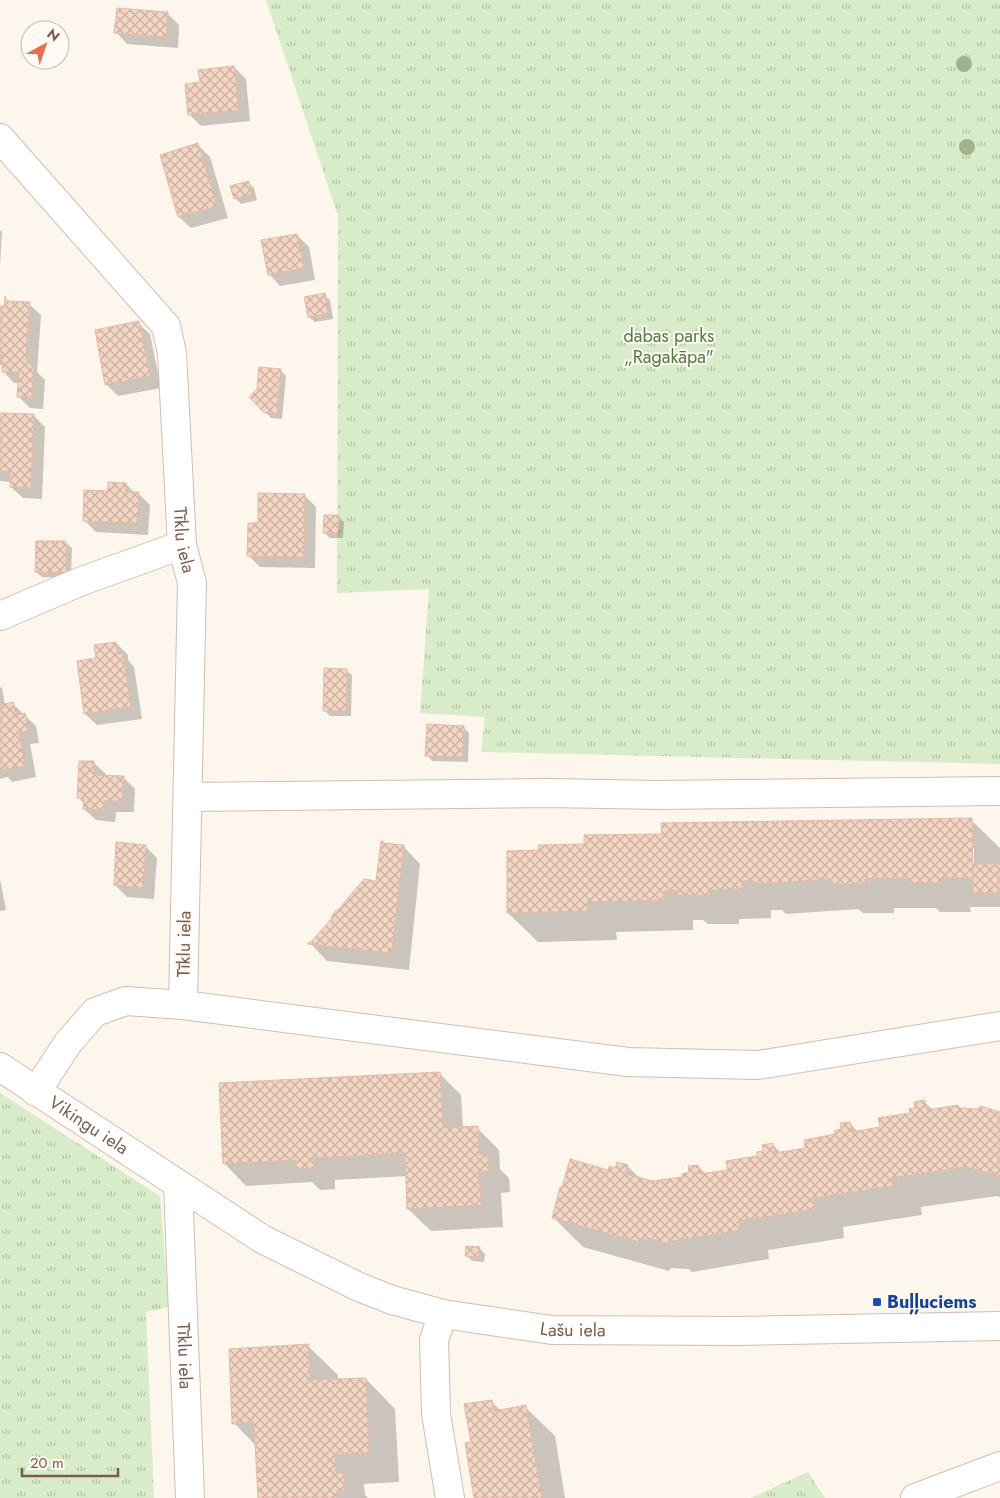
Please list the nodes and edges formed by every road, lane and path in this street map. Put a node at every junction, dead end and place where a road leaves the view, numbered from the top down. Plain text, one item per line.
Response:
1 (0, 138) edge
2 (182, 545) junction
3 (0, 616) edge
4 (1000, 791) edge
5 (188, 797) junction
6 (183, 1005) junction
7 (1000, 1026) edge
8 (0, 1067) edge
9 (36, 1092) junction
10 (178, 1184) junction
11 (442, 1314) junction
12 (1000, 1326) edge
13 (1000, 1466) edge
14 (190, 1498) edge
15 (450, 1498) edge
16 (916, 1498) edge

1 - 2 street, Tīklu iela
2 - 3 street
2 - 5 street, Tīklu iela
4 - 5 street
5 - 6 street, Tīklu iela
6 - 7 street
6 - 9 street
8 - 9 street, Vikingu iela
9 - 10 street, Vikingu iela
10 - 11 street, Lašu iela
10 - 14 street, Tīklu iela
11 - 12 street, Lašu iela
11 - 15 street
13 - 16 street

